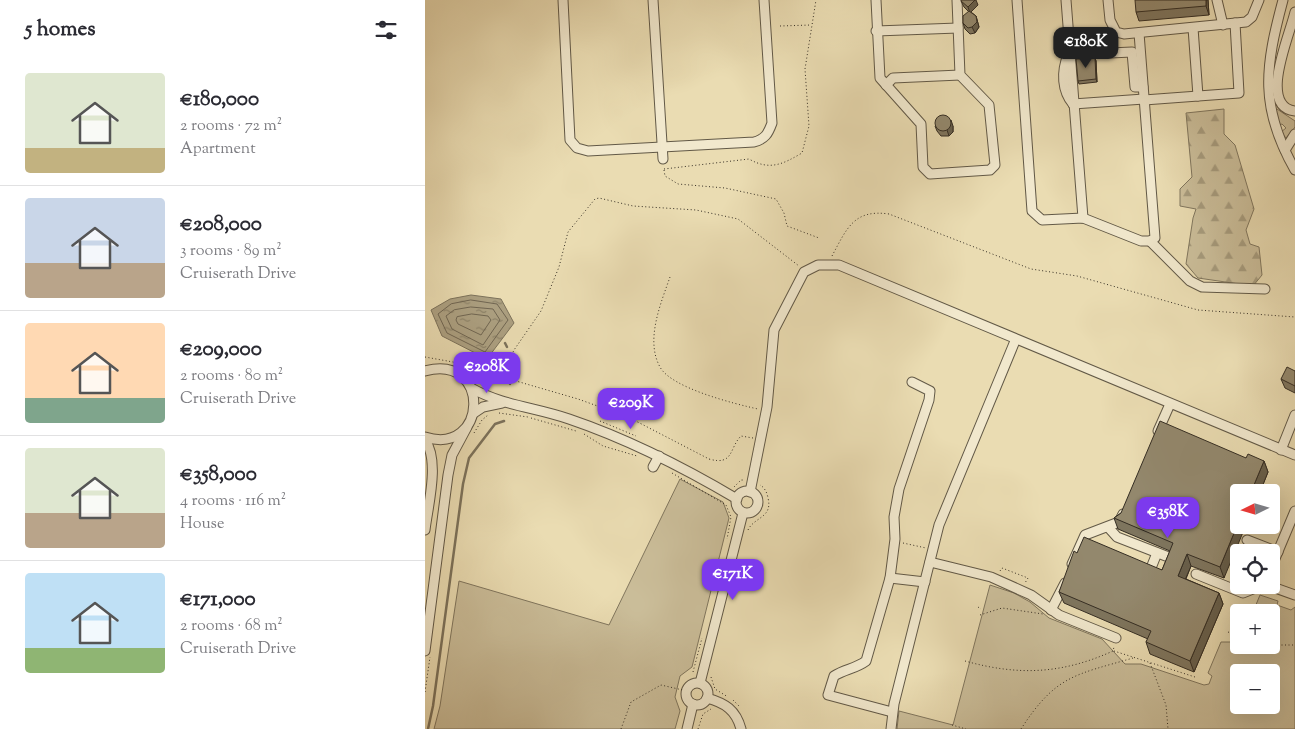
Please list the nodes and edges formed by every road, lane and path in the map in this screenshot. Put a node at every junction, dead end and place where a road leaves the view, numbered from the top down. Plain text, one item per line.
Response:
1 (563, 0) edge
2 (653, 0) edge
3 (764, 0) edge
4 (876, 0) edge
5 (957, 0) edge
6 (1017, 0) edge
7 (1066, 0) edge
8 (1108, 0) edge
9 (1217, 0) edge
10 (1259, 0) edge
11 (1283, 0) edge
12 (1295, 12) edge
13 (1235, 23) junction
14 (811, 25) dead end
15 (1223, 25) junction
16 (780, 26) dead end
17 (958, 28) junction
18 (1193, 28) junction
19 (876, 31) junction
20 (1117, 32) junction
21 (1139, 33) junction
22 (1102, 47) junction
23 (1070, 50) junction
24 (961, 74) junction
25 (886, 85) junction
26 (1143, 87) junction
27 (1198, 96) junction
28 (1144, 99) junction
29 (1073, 104) junction
30 (1295, 112) edge
31 (1295, 134) edge
32 (662, 148) junction
33 (1285, 150) junction
34 (663, 159) joint
35 (1295, 170) edge
36 (1083, 218) junction
37 (819, 238) dead end
38 (1150, 241) junction
39 (828, 265) junction
40 (806, 271) junction
41 (670, 277) dead end
42 (1265, 289) dead end
43 (1295, 317) edge
44 (1015, 340) junction
45 (425, 364) edge
46 (435, 368) junction
47 (425, 370) edge
48 (912, 382) dead end
49 (471, 388) junction
50 (507, 404) junction
51 (1170, 404) junction
52 (766, 410) junction
53 (474, 413) junction
54 (497, 413) dead end
55 (492, 414) dead end
56 (1295, 415) edge
57 (467, 427) junction
58 (469, 438) dead end
59 (425, 439) edge
60 (760, 439) junction
61 (1154, 440) edge
62 (1281, 450) junction
63 (1295, 455) edge
64 (659, 456) junction
65 (641, 458) dead end
66 (653, 467) dead end
67 (672, 473) dead end
68 (762, 486) dead end
69 (750, 492) junction
70 (737, 499) junction
71 (1127, 504) edge
72 (1295, 511) edge
73 (743, 513) junction
74 (1108, 528) junction
75 (425, 530) edge
76 (747, 533) dead end
77 (1247, 540) dead end
78 (895, 541) junction
79 (727, 542) dead end
80 (1257, 544) edge
81 (1280, 547) edge
82 (926, 548) dead end
83 (1157, 553) junction
84 (1171, 558) edge
85 (930, 562) junction
86 (1151, 568) edge
87 (1196, 574) dead end
88 (890, 578) junction
89 (925, 582) junction
90 (1230, 588) edge
91 (1280, 590) edge
92 (1295, 595) edge
93 (978, 607) dead end
94 (981, 609) dead end
95 (1049, 612) junction
96 (980, 615) dead end
97 (704, 631) dead end
98 (1116, 638) joint
99 (1280, 645) edge
100 (1295, 645) edge
101 (1113, 651) junction
102 (428, 652) edge
103 (1133, 658) junction
104 (965, 661) dead end
105 (1149, 662) junction
106 (693, 672) dead end
107 (711, 676) dead end
108 (1195, 677) dead end
109 (700, 683) junction
110 (687, 691) junction
111 (425, 692) edge
112 (707, 698) junction
113 (693, 704) junction
114 (714, 708) dead end
115 (742, 710) dead end
116 (892, 712) junction
117 (952, 725) dead end
118 (621, 729) edge
119 (687, 729) edge
120 (698, 729) edge
121 (741, 729) edge
122 (891, 729) edge
123 (966, 729) edge
124 (1021, 729) edge
125 (1168, 729) edge

1 - 32 street
2 - 32 street
3 - 32 street
4 - 19 street
5 - 17 street
6 - 36 street
7 - 23 street
8 - 20 street
9 - 15 street
10 - 13 street
11 - 33 street
12 - 30 street
13 - 15 street
13 - 27 street
14 - 16 path
15 - 18 street
17 - 19 street
17 - 24 street
18 - 21 street
18 - 27 street
19 - 25 street
20 - 21 street
20 - 22 street
21 - 26 street
22 - 23 street
22 - 26 street
23 - 29 street
23 - 29 street
24 - 25 street
24 - 25 street
26 - 28 street
27 - 28 street
28 - 29 street
28 - 38 street
29 - 36 street
31 - 33 street
32 - 34 street
33 - 35 street
34 - 37 path
36 - 38 street
38 - 42 street
39 - 40 street
39 - 43 path
39 - 44 street
40 - 52 street
40 - 60 path
41 - 52 path
44 - 51 street
44 - 85 street
45 - 46 street
46 - 47 street
46 - 49 street
48 - 78 street
49 - 50 street
49 - 53 street
50 - 53 street
50 - 64 street
51 - 61 street
51 - 62 street
52 - 60 street
53 - 57 street
54 - 65 path
55 - 58 path
56 - 62 street
57 - 59 street
57 - 102 street
59 - 75 street
60 - 69 street
62 - 63 street
64 - 66 street
64 - 70 street
67 - 79 path
68 - 76 path
69 - 70 street
69 - 73 street
70 - 73 street
71 - 74 street
72 - 81 street
73 - 109 street
74 - 83 street
74 - 95 street
77 - 80 street
78 - 82 path
78 - 88 street
83 - 84 street
83 - 86 street
85 - 89 street
85 - 95 street
87 - 90 street
88 - 89 street
88 - 116 street
89 - 116 street
91 - 92 street
93 - 94 path
95 - 96 path
95 - 98 street
97 - 106 path
98 - 101 path
99 - 100 path
101 - 103 path
101 - 104 path
102 - 111 path
103 - 105 path
103 - 124 path
105 - 108 path
105 - 125 path
107 - 115 path
109 - 110 street
109 - 112 street
110 - 113 street
110 - 118 path
112 - 113 street
112 - 121 street
113 - 119 street
114 - 120 path
116 - 122 street
117 - 123 path

